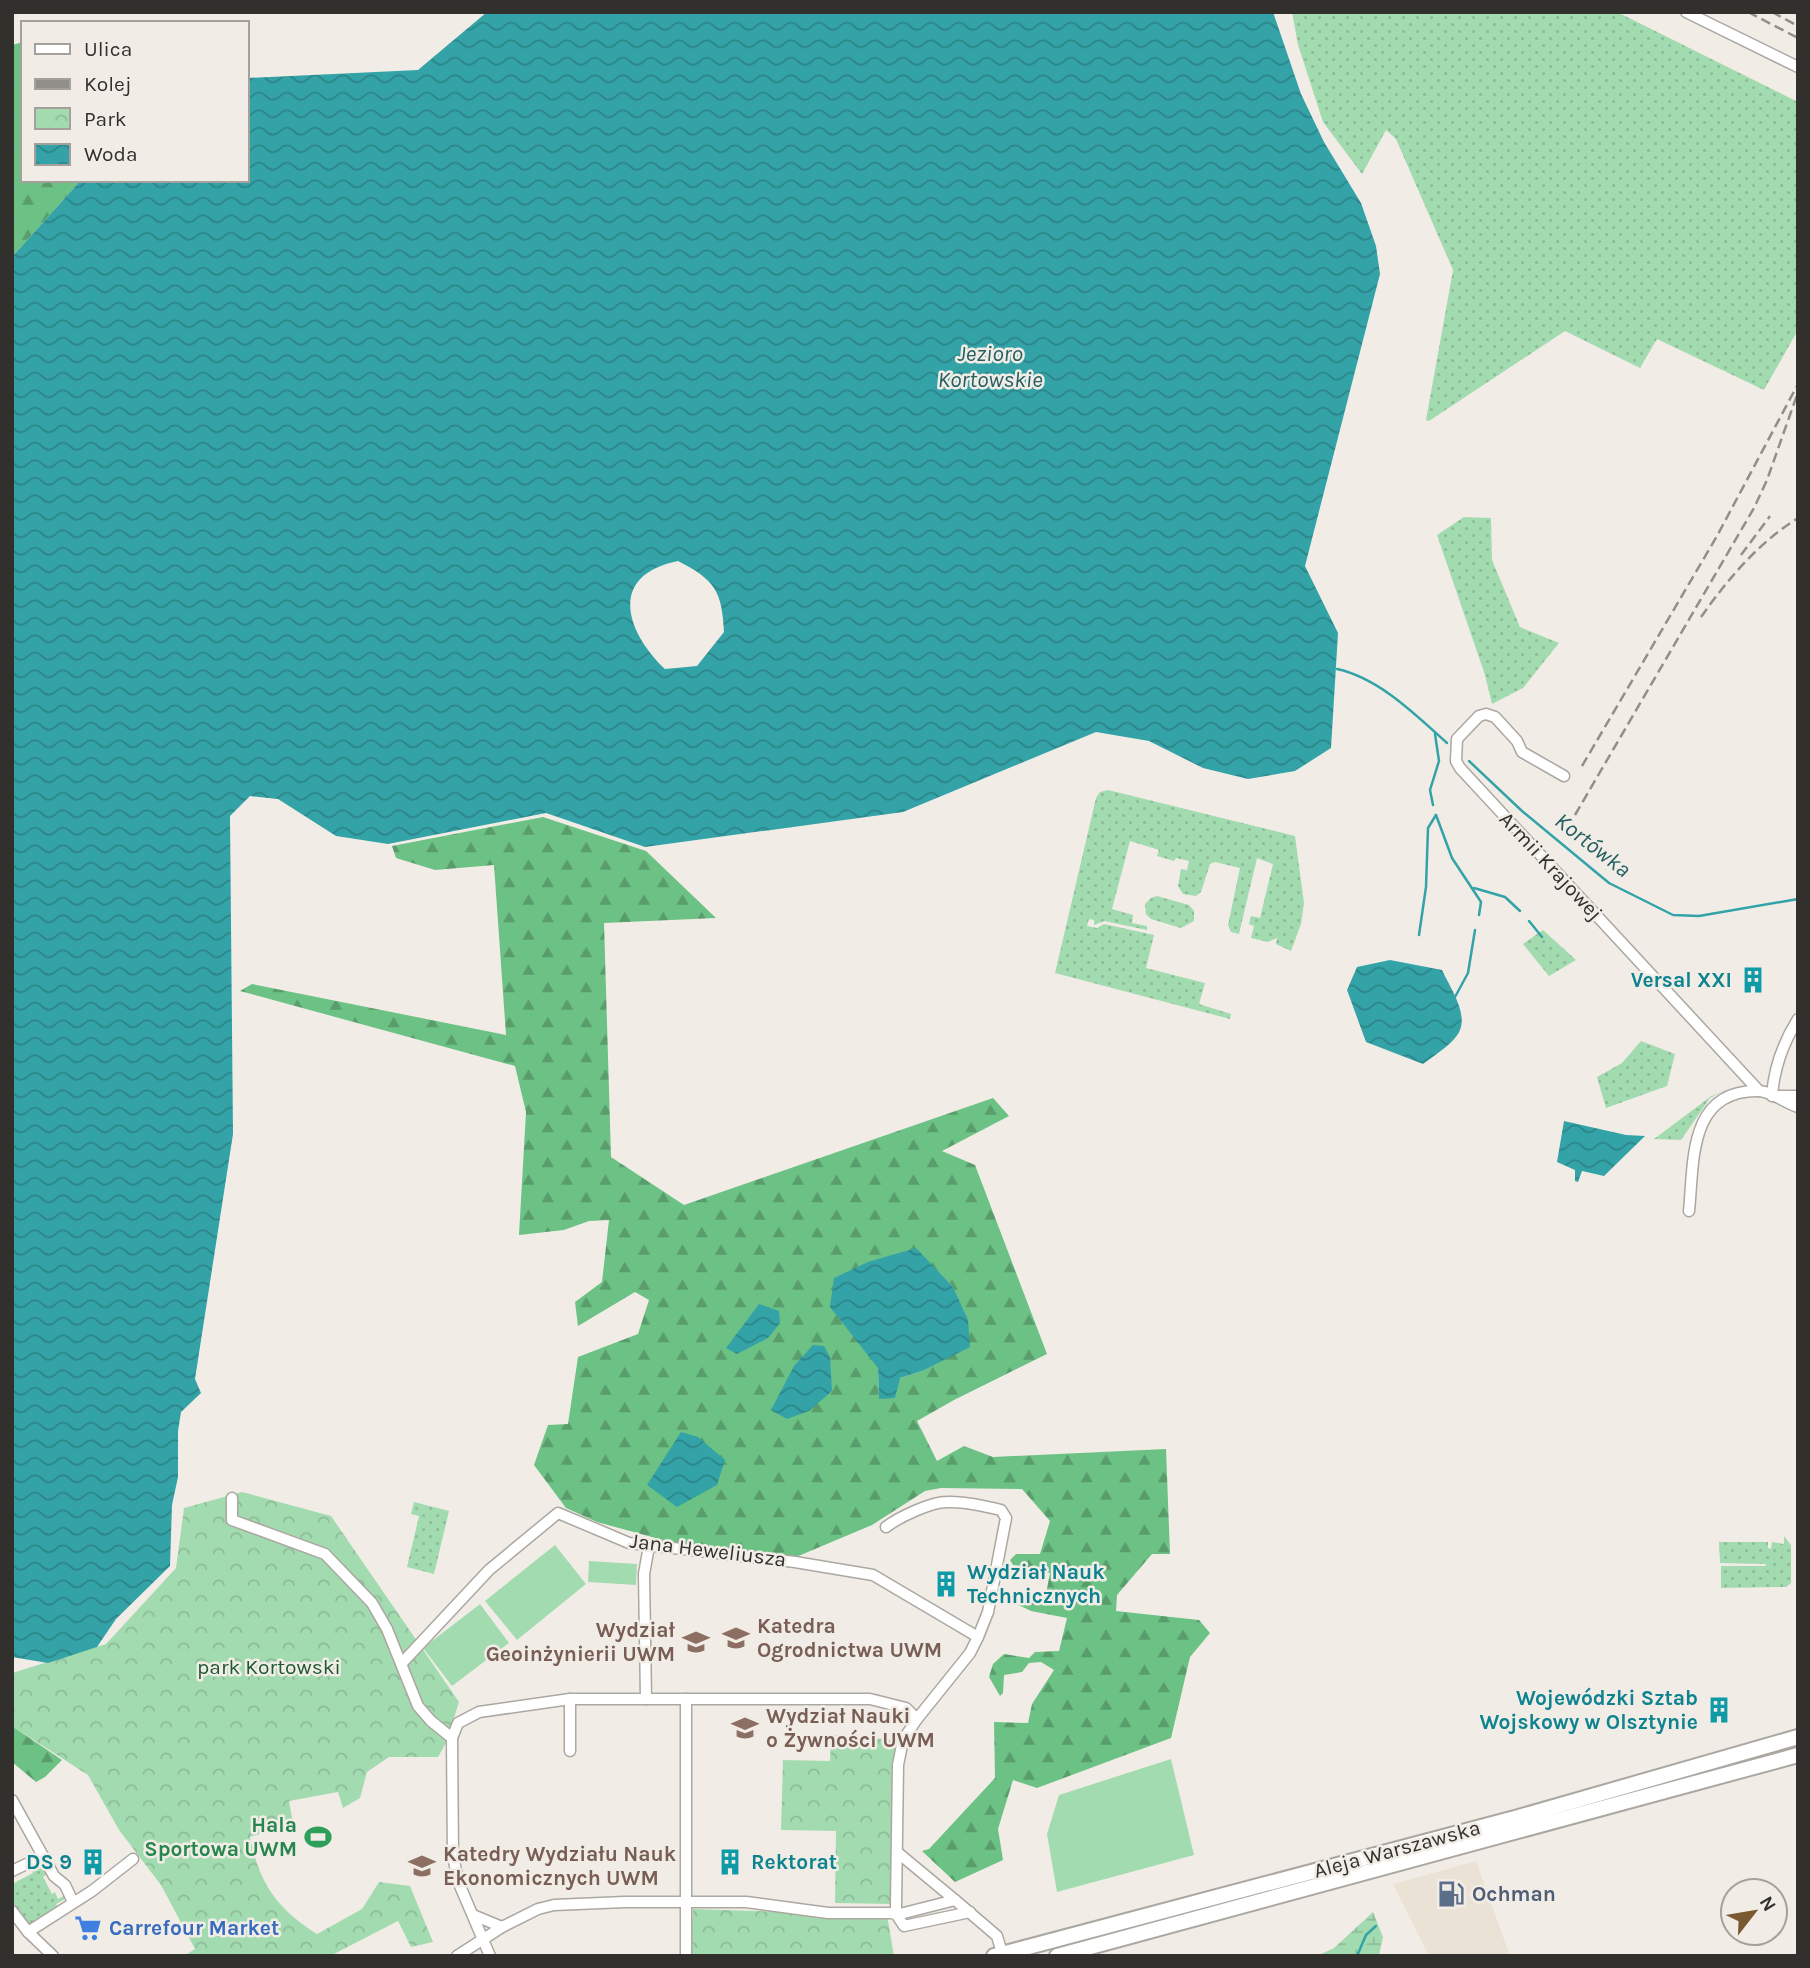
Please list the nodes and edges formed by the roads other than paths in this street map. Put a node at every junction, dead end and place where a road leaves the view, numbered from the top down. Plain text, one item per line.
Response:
1 (1686, 12) edge
2 (1798, 67) edge
3 (1564, 776) dead end
4 (1798, 1018) edge
5 (1759, 1091) junction
6 (1772, 1096) junction
7 (1798, 1096) edge
8 (1798, 1107) edge
9 (1689, 1211) dead end
10 (232, 1498) dead end
11 (886, 1527) dead end
12 (649, 1546) junction
13 (978, 1637) junction
14 (402, 1663) junction
15 (570, 1699) junction
16 (646, 1699) junction
17 (686, 1699) junction
18 (917, 1719) junction
19 (1798, 1737) edge
20 (452, 1738) junction
21 (570, 1751) dead end
22 (1798, 1755) edge
23 (12, 1800) edge
24 (897, 1852) junction
25 (43, 1856) junction
26 (133, 1859) dead end
27 (12, 1871) edge
28 (955, 1900) junction
29 (73, 1902) junction
30 (686, 1902) junction
31 (12, 1911) edge
32 (970, 1912) junction
33 (896, 1914) junction
34 (473, 1915) junction
35 (16, 1924) edge
36 (502, 1927) junction
37 (28, 1932) junction
38 (483, 1941) junction
39 (1000, 1955) edge
40 (53, 1956) edge
41 (457, 1956) edge
42 (490, 1956) edge
43 (686, 1956) edge
44 (1057, 1956) edge

1 - 2 street
3 - 5 street, Armii Krajowej
4 - 6 street
5 - 6 street
5 - 9 street
6 - 7 street
6 - 8 street
10 - 14 street
11 - 13 street
12 - 13 street, Jana Heweliusza
12 - 14 street, Jana Heweliusza
12 - 16 street
13 - 18 street
14 - 20 street
15 - 16 street
15 - 20 street
15 - 21 street
16 - 17 street
17 - 18 street
17 - 30 street
18 - 24 street
19 - 39 main road, Aleja Warszawska
20 - 34 street
22 - 44 main road, Aleja Warszawska
23 - 25 street
24 - 28 street
24 - 33 street
25 - 27 street
25 - 29 street
26 - 29 street
28 - 32 street
28 - 33 street
29 - 37 street
30 - 33 street
30 - 36 street
30 - 43 street
31 - 35 street
32 - 33 street
32 - 39 street
34 - 36 street
34 - 38 street
35 - 37 street
36 - 38 street
37 - 40 street
38 - 41 street
38 - 42 street

